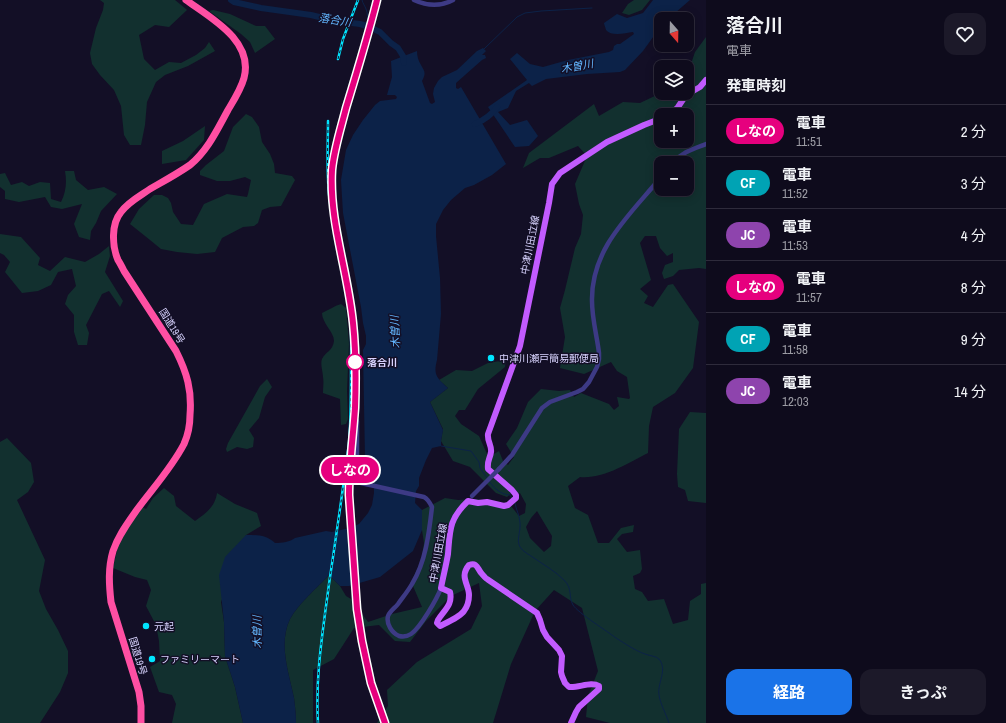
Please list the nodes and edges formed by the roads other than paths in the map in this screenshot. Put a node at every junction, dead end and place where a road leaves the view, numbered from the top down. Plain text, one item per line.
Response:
1 (186, 0) edge
2 (414, 0) edge
3 (453, 0) edge
4 (706, 80) edge
5 (677, 108) edge
6 (654, 121) edge
7 (706, 144) edge
8 (678, 156) edge
9 (654, 185) edge
10 (357, 421) dead end
11 (470, 498) junction
12 (441, 588) junction
13 (141, 723) edge
14 (572, 723) edge

1 - 13 highway, 国道19号
2 - 3 street
4 - 5 main road
6 - 11 main road, 中津川田立線
7 - 8 street
9 - 11 street, bridge
10 - 12 street
11 - 12 main road, 中津川田立線
12 - 14 main road, 中津川田立線

